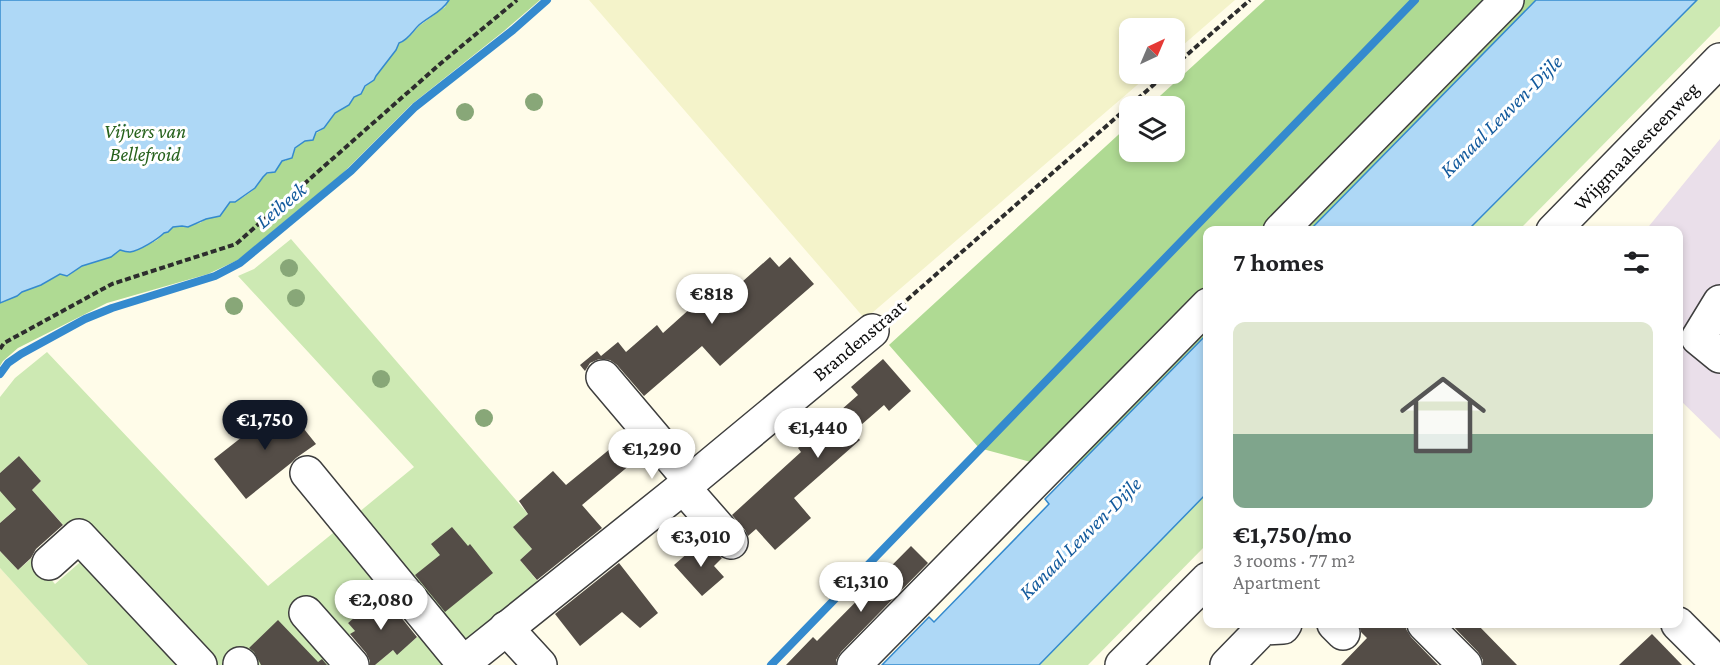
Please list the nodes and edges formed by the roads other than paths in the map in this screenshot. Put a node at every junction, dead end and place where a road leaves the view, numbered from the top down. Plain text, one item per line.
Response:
1 (1507, 0) edge
2 (1720, 60) edge
3 (1285, 226) edge
4 (1558, 226) edge
5 (1720, 302) edge
6 (1203, 310) edge
7 (872, 331) road end
8 (1720, 356) edge
9 (603, 377) dead end
10 (307, 473) dead end
11 (687, 484) junction
12 (731, 542) dead end
13 (49, 562) dead end
14 (1203, 584) edge
15 (306, 613) dead end
16 (506, 628) junction
17 (1263, 628) edge
18 (1428, 628) edge
19 (1682, 628) edge
20 (462, 664) edge
21 (200, 665) edge
22 (352, 665) edge
23 (540, 665) edge
24 (854, 665) edge
25 (1122, 665) edge
26 (1227, 665) edge
27 (1465, 665) edge
28 (1719, 665) edge

1 - 3 street
2 - 4 street, Wijgmaalsesteenweg
5 - 8 street
6 - 24 street
7 - 11 street, Brandenstraat
9 - 11 street
10 - 20 street
11 - 12 street
11 - 16 street, Brandenstraat
13 - 21 street
14 - 25 street
15 - 22 street
16 - 20 street, Brandenstraat
16 - 23 street
17 - 26 street
18 - 27 street
19 - 28 street

